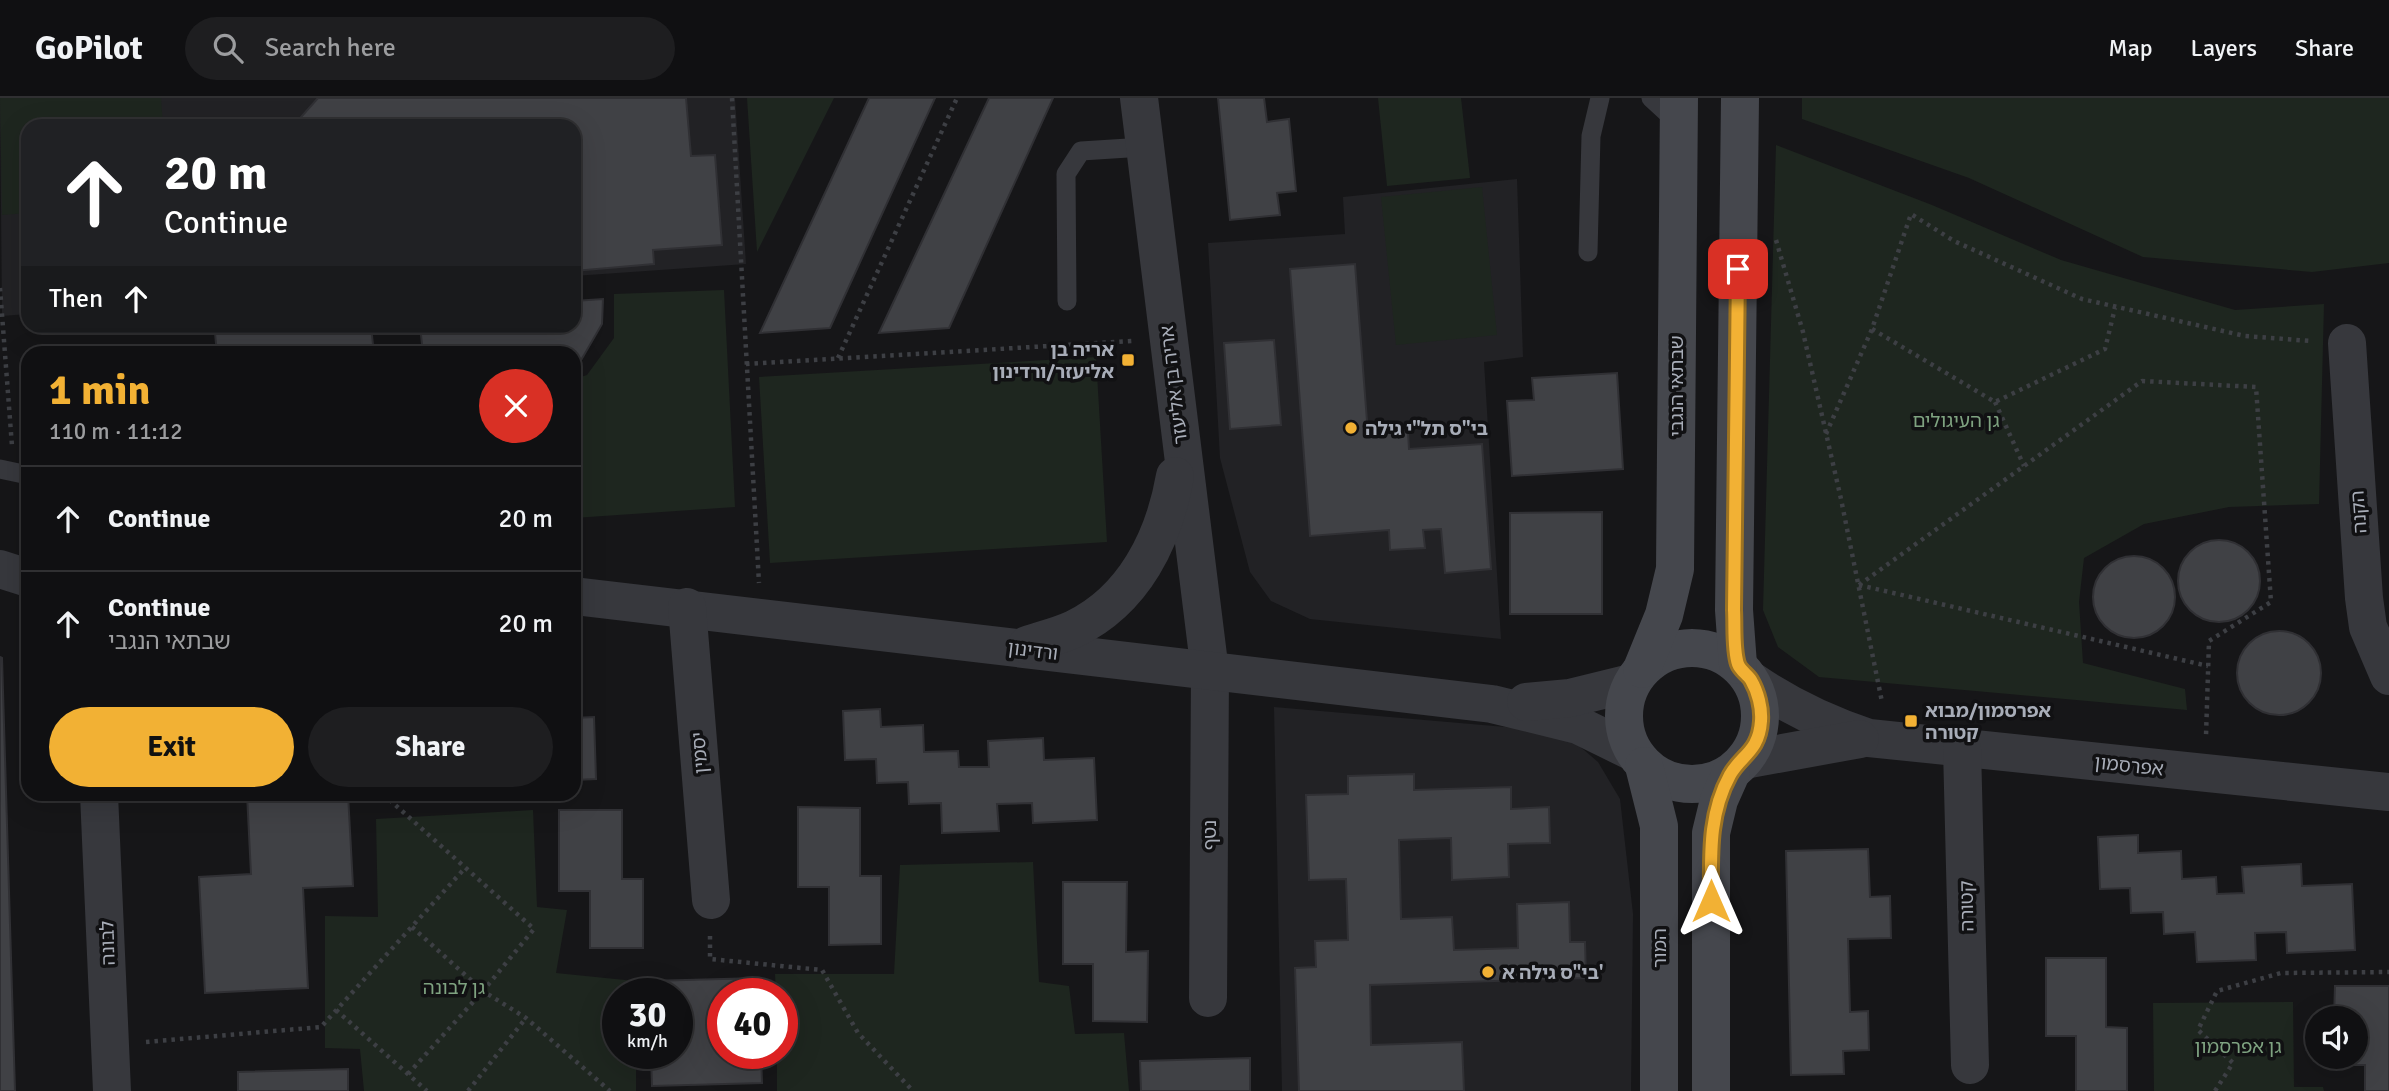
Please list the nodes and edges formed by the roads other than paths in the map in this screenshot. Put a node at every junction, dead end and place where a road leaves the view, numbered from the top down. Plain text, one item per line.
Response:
1 (1139, 98) edge
2 (1651, 98) edge
3 (1738, 99) edge
4 (1600, 101) edge
5 (1679, 111) edge
6 (1144, 147) junction
7 (1588, 252) dead end
8 (1067, 300) dead end
9 (2347, 343) road end
10 (1180, 446) junction
11 (0, 569) edge
12 (21, 576) edge
13 (581, 597) edge
14 (687, 607) junction
15 (1018, 648) junction
16 (1210, 673) junction
17 (1745, 673) junction
18 (1637, 676) junction
19 (2389, 676) edge
20 (1492, 704) junction
21 (1878, 738) junction
22 (1962, 748) junction
23 (1639, 759) junction
24 (1738, 767) junction
25 (2389, 792) edge
26 (99, 801) edge
27 (711, 900) road end
28 (1208, 998) dead end
29 (1970, 1065) dead end
30 (112, 1091) edge
31 (1659, 1091) edge
32 (1711, 1091) edge

1 - 6 street, אריה בן אליעזר
2 - 5 lane
3 - 17 street
4 - 7 lane
5 - 18 street, שבתאי הנגבי
6 - 8 lane
6 - 10 street, אריה בן אליעזר
9 - 19 street, הקנה
10 - 15 street
10 - 16 street, אריה בן אליעזר
11 - 12 street
13 - 14 street, ורדינון
14 - 15 street, ורדינון
14 - 27 street, יסמין
15 - 16 street, ורדינון
16 - 20 street, ורדינון
16 - 28 street, נטף
17 - 18 street
17 - 21 street, אפרסמון
17 - 24 street
18 - 20 street, ורדינון
18 - 23 street
20 - 23 street, ורדינון
21 - 22 street, אפרסמון
21 - 24 street, אפרסמון
22 - 25 street, אפרסמון
22 - 29 street, קטורה
23 - 24 street
23 - 31 street, המור
24 - 32 street
26 - 30 street, לבונה

